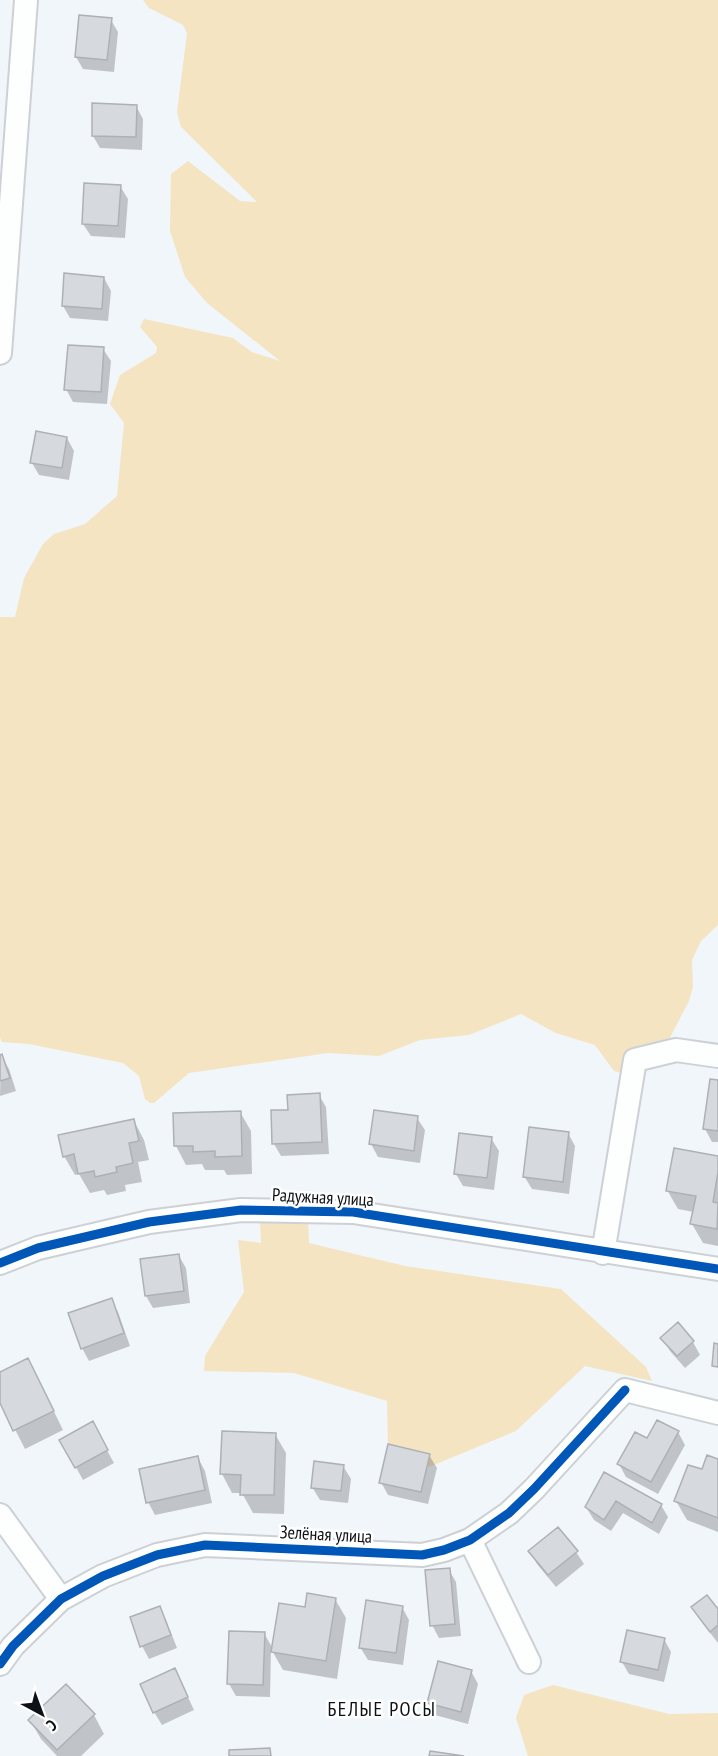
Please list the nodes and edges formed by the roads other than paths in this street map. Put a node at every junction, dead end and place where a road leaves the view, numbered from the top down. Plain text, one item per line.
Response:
1 (26, 0) edge
2 (2, 302) edge
3 (0, 352) edge
4 (718, 1056) edge
5 (603, 1253) junction
6 (0, 1263) edge
7 (718, 1269) edge
8 (718, 1413) edge
9 (0, 1515) edge
10 (470, 1540) junction
11 (61, 1599) junction
12 (529, 1662) dead end
13 (0, 1664) edge

1 - 2 street
2 - 3 street
4 - 5 street
5 - 6 street, Радужная улица
5 - 7 street, Радужная улица
8 - 10 street, Зелёная улица
9 - 11 street
10 - 11 street, Зелёная улица
10 - 12 street
11 - 13 street, Зелёная улица

